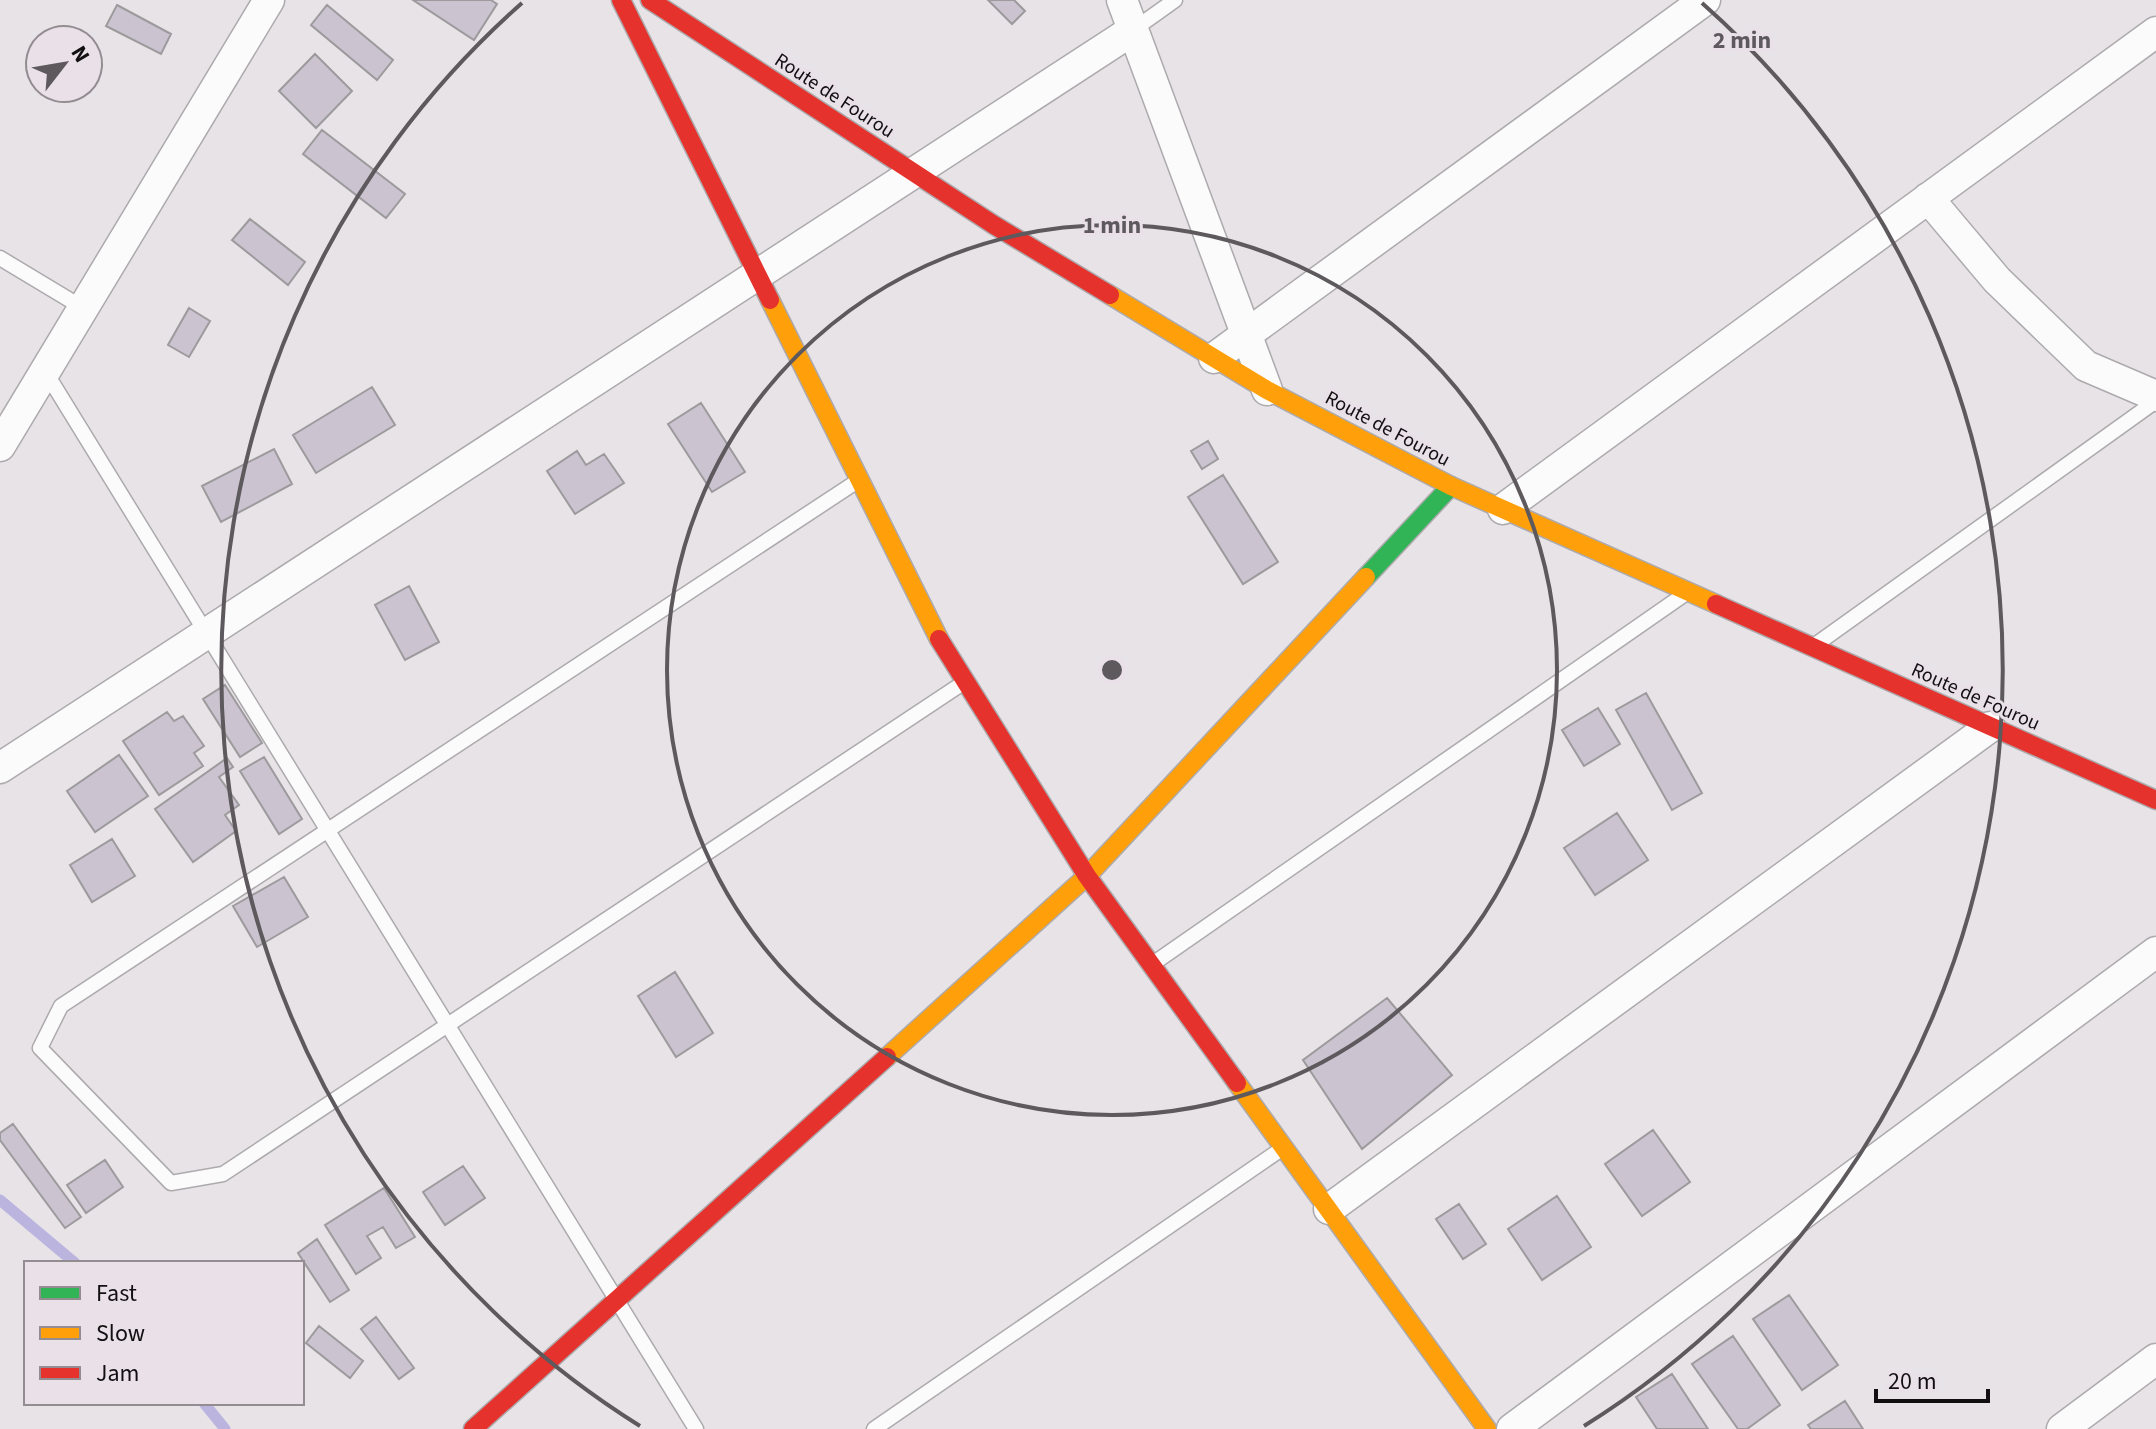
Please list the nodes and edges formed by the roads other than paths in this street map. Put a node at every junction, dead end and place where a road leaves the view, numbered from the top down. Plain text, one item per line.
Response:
1 (269, 0) edge
2 (621, 0) edge
3 (650, 0) edge
4 (1122, 0) edge
5 (1175, 0) edge
6 (1705, 0) edge
7 (1133, 30) junction
8 (2156, 32) edge
9 (914, 173) junction
10 (1928, 198) junction
11 (0, 258) edge
12 (758, 275) junction
13 (83, 308) junction
14 (1246, 334) junction
15 (1214, 358) junction
16 (45, 371) junction
17 (1267, 390) junction
18 (2156, 398) edge
19 (0, 446) edge
20 (860, 480) junction
21 (1451, 486) junction
22 (1503, 509) junction
23 (1689, 592) junction
24 (207, 634) junction
25 (1813, 647) junction
26 (965, 682) junction
27 (1990, 727) junction
28 (0, 768) edge
29 (2156, 800) edge
30 (328, 830) junction
31 (1087, 876) junction
32 (2156, 952) edge
33 (1152, 965) junction
34 (447, 1025) junction
35 (1284, 1148) junction
36 (1329, 1209) junction
37 (617, 1300) junction
38 (2151, 1371) edge
39 (473, 1429) edge
40 (696, 1429) edge
41 (874, 1429) edge
42 (1487, 1429) edge
43 (1512, 1429) edge
44 (2062, 1429) edge

1 - 13 street
2 - 12 street
3 - 9 street, Route de Fourou
4 - 7 street
5 - 7 lane
6 - 14 street
7 - 9 street
7 - 14 street
8 - 10 street
9 - 12 street
9 - 15 street, Route de Fourou
10 - 18 street
10 - 22 street
11 - 13 lane
12 - 20 street
12 - 24 street
13 - 16 street
14 - 15 street
14 - 17 street
15 - 17 street, Route de Fourou
16 - 19 street
16 - 24 lane
17 - 21 street, Route de Fourou
18 - 25 lane
20 - 26 street
20 - 30 lane
21 - 22 street, Route de Fourou
21 - 31 street
22 - 23 street, Route de Fourou
23 - 25 street, Route de Fourou
23 - 33 lane
24 - 28 street
24 - 30 lane
25 - 27 street, Route de Fourou
26 - 31 street
26 - 34 lane
27 - 29 street, Route de Fourou
27 - 36 street
30 - 34 lane
30 - 34 lane
31 - 33 street
31 - 37 street
32 - 43 street
33 - 35 street
34 - 37 lane
35 - 36 street
35 - 41 lane
36 - 42 street
37 - 39 street
37 - 40 lane
38 - 44 street

